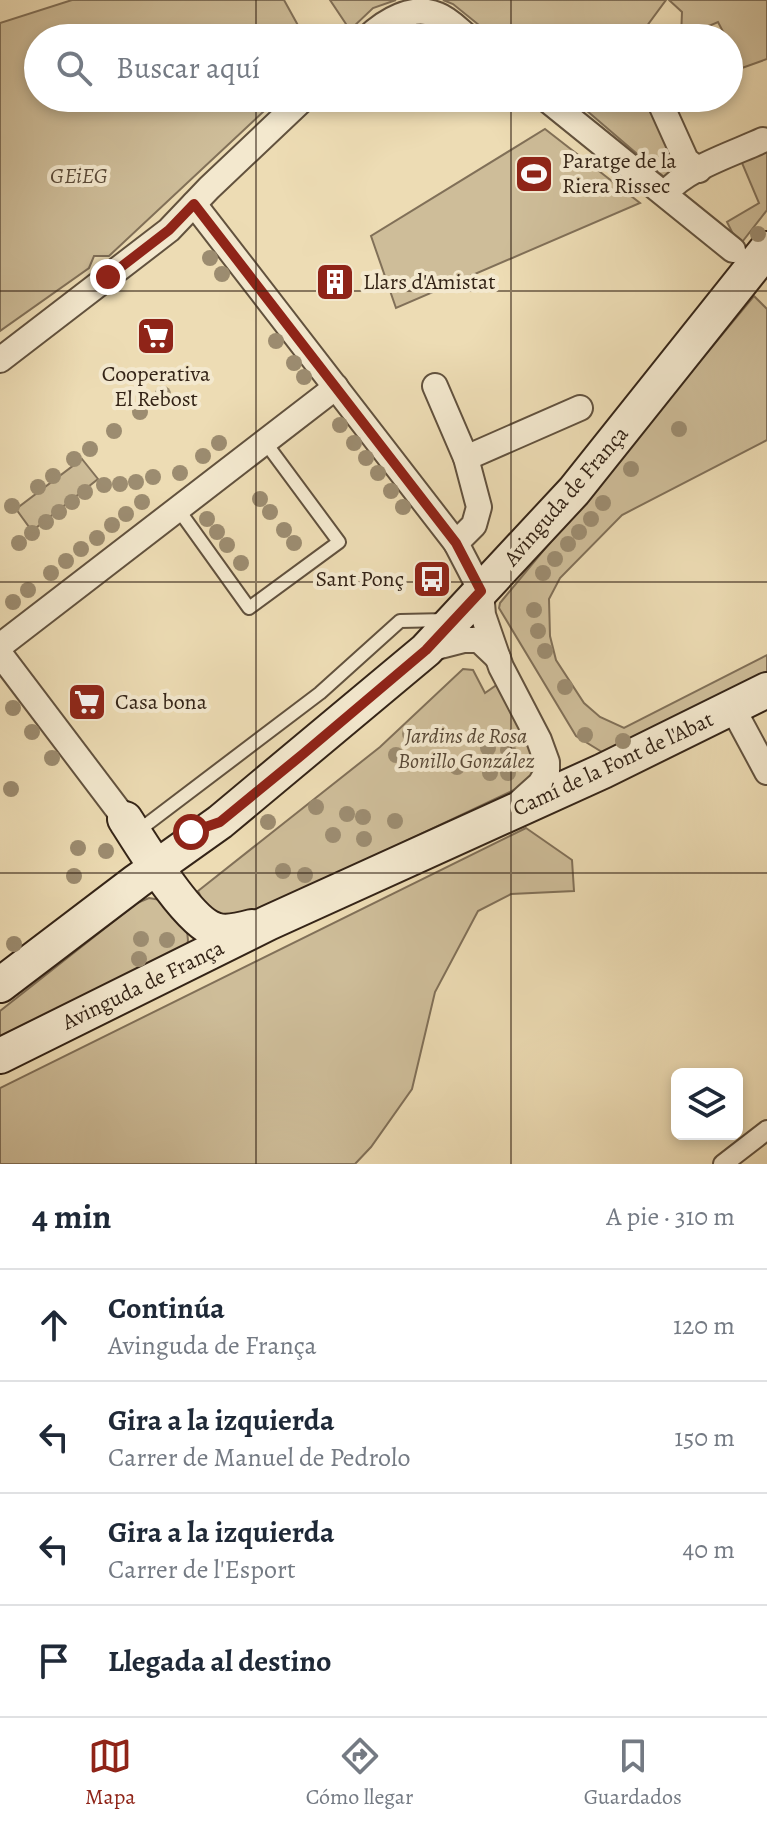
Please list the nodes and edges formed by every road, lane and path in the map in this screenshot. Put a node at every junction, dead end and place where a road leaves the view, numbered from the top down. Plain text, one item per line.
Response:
1 (385, 24) edge
2 (452, 24) edge
3 (289, 112) edge
4 (562, 112) edge
5 (664, 112) edge
6 (763, 140) dead end
7 (699, 170) junction
8 (665, 194) junction
9 (194, 204) junction
10 (767, 249) edge
11 (733, 250) dead end
12 (0, 360) edge
13 (435, 386) dead end
14 (336, 387) junction
15 (580, 408) dead end
16 (265, 442) junction
17 (466, 458) junction
18 (178, 509) junction
19 (456, 543) junction
20 (481, 591) junction
21 (454, 620) junction
22 (0, 646) edge
23 (426, 650) junction
24 (0, 654) edge
25 (498, 658) junction
26 (767, 690) edge
27 (732, 707) junction
28 (767, 772) edge
29 (505, 816) junction
30 (220, 822) junction
31 (134, 823) junction
32 (155, 867) junction
33 (192, 912) junction
34 (268, 923) junction
35 (0, 985) edge
36 (0, 1056) edge
37 (767, 1130) edge
38 (723, 1164) edge

1 - 2 street
3 - 9 street
4 - 8 street
5 - 7 street
6 - 7 street
7 - 8 street
8 - 11 street
9 - 12 street
9 - 14 street, Camí de la Font de l'Abat
10 - 20 main road, Avinguda de França
13 - 17 street
14 - 16 street
14 - 19 street, Camí de la Font de l'Abat
15 - 17 street
16 - 18 street
16 - 18 lane
17 - 19 street
18 - 22 street
19 - 20 street, Camí de la Font de l'Abat
20 - 21 main road, Avinguda de França
20 - 25 street, Camí de la Font de l'Abat
21 - 23 main road, Avinguda de França
21 - 31 lane
23 - 25 street
23 - 30 main road, Avinguda de França
24 - 31 street
25 - 29 street, Camí de la Font de l'Abat
26 - 27 main road
27 - 28 street, Camí de la Font de l'Abat
27 - 29 main road, Camí de la Font de l'Abat
29 - 34 main road, Avinguda de França
30 - 31 main road
30 - 32 main road, Avinguda de França
30 - 33 main road
31 - 32 main road
32 - 33 main road
32 - 35 main road, Avinguda de França
33 - 34 main road
34 - 36 main road, Avinguda de França
37 - 38 street

